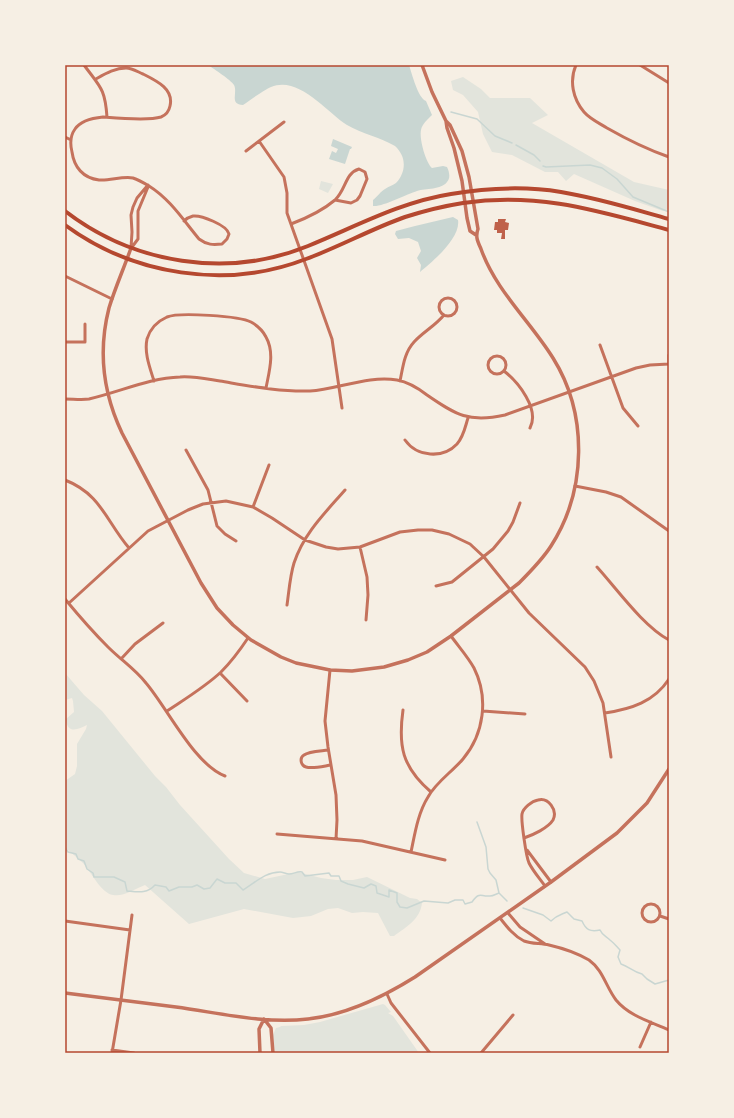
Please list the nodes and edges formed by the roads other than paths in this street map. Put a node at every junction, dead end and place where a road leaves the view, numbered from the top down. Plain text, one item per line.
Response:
1 (84, 65) edge
2 (422, 65) edge
3 (576, 65) edge
4 (640, 65) edge
5 (96, 79) junction
6 (669, 83) edge
7 (107, 117) junction
8 (446, 121) junction
9 (284, 122) dead end
10 (65, 137) edge
11 (71, 140) junction
12 (259, 141) junction
13 (246, 151) dead end
14 (669, 157) edge
15 (148, 185) junction
16 (463, 192) junction
17 (471, 192) junction
18 (335, 200) junction
19 (473, 202) junction
20 (465, 203) junction
21 (65, 211) edge
22 (669, 220) edge
23 (184, 221) junction
24 (291, 224) junction
25 (65, 225) edge
26 (669, 230) edge
27 (476, 235) junction
28 (131, 248) junction
29 (300, 249) junction
30 (127, 258) junction
31 (304, 260) junction
32 (65, 276) edge
33 (112, 299) junction
34 (444, 315) junction
35 (85, 324) dead end
36 (65, 342) edge
37 (600, 345) dead end
38 (669, 355) edge
39 (669, 364) edge
40 (504, 371) junction
41 (612, 377) junction
42 (154, 381) junction
43 (400, 381) junction
44 (339, 387) junction
45 (266, 388) junction
46 (569, 392) junction
47 (107, 394) junction
48 (65, 399) edge
49 (529, 406) junction
50 (342, 408) dead end
51 (468, 418) junction
52 (638, 426) dead end
53 (530, 428) dead end
54 (405, 440) dead end
55 (186, 450) dead end
56 (269, 465) dead end
57 (65, 480) edge
58 (575, 486) junction
59 (345, 490) dead end
60 (212, 503) junction
61 (520, 503) dead end
62 (253, 507) junction
63 (168, 520) junction
64 (669, 531) edge
65 (304, 540) junction
66 (236, 541) dead end
67 (360, 547) junction
68 (129, 548) junction
69 (484, 556) junction
70 (597, 567) dead end
71 (436, 586) dead end
72 (510, 590) junction
73 (65, 599) edge
74 (69, 604) junction
75 (288, 605) dead end
76 (366, 620) dead end
77 (163, 623) dead end
78 (451, 636) junction
79 (248, 638) junction
80 (669, 640) edge
81 (121, 659) junction
82 (330, 670) junction
83 (220, 673) junction
84 (669, 679) edge
85 (247, 701) dead end
86 (404, 710) dead end
87 (167, 711) junction
88 (483, 711) junction
89 (605, 713) junction
90 (525, 714) dead end
91 (328, 750) junction
92 (611, 757) dead end
93 (332, 765) junction
94 (669, 769) edge
95 (225, 776) dead end
96 (431, 792) junction
97 (277, 834) dead end
98 (524, 838) junction
99 (336, 839) junction
100 (527, 850) junction
101 (411, 852) junction
102 (445, 860) dead end
103 (551, 882) junction
104 (545, 886) junction
105 (508, 913) junction
106 (132, 915) dead end
107 (660, 916) junction
108 (500, 918) junction
109 (669, 919) edge
110 (65, 921) edge
111 (130, 930) junction
112 (547, 945) junction
113 (65, 993) edge
114 (387, 994) junction
115 (120, 1000) junction
116 (513, 1015) dead end
117 (264, 1019) junction
118 (651, 1022) junction
119 (669, 1030) edge
120 (640, 1047) dead end
121 (112, 1051) edge
122 (134, 1053) edge
123 (260, 1053) edge
124 (273, 1053) edge
125 (430, 1053) edge
126 (481, 1053) edge

1 - 5 street
2 - 8 street
3 - 14 street
4 - 6 street
5 - 7 street
5 - 7 street
7 - 11 street
8 - 16 street
8 - 17 street
9 - 12 street
10 - 11 street
11 - 15 street
12 - 13 street
12 - 24 street
15 - 23 street
15 - 28 street
15 - 28 street
16 - 17 main road
16 - 20 street
16 - 29 main road
17 - 19 street
17 - 22 main road
18 - 18 street
18 - 24 street
19 - 20 main road
19 - 26 main road
19 - 27 street
20 - 27 street
20 - 31 main road
21 - 28 main road
23 - 23 street
24 - 29 street
25 - 30 main road
27 - 46 street
28 - 29 main road
28 - 30 street
29 - 31 street
30 - 31 main road
30 - 33 street
31 - 44 street
32 - 33 street
33 - 47 street
34 - 34 street
34 - 43 street
35 - 36 street
37 - 41 street
38 - 39 street
39 - 41 street
40 - 40 street
40 - 49 street
41 - 46 street
41 - 52 street
42 - 45 street
42 - 45 street
42 - 47 street
43 - 44 street
43 - 51 street
44 - 45 street
44 - 50 street
46 - 49 street
46 - 58 street
47 - 48 street
47 - 63 street
49 - 51 street
49 - 53 street
51 - 54 street
55 - 60 street
56 - 62 street
57 - 68 street
58 - 64 street
58 - 72 street
59 - 65 street
60 - 62 street
60 - 63 street
60 - 66 street
61 - 69 street
62 - 65 street
63 - 68 street
63 - 79 street
65 - 67 street
65 - 75 street
67 - 69 street
67 - 76 street
68 - 74 street
69 - 71 street
69 - 72 street
70 - 80 street
72 - 78 street
72 - 89 street
73 - 74 street
74 - 81 street
77 - 81 street
78 - 82 street
78 - 88 street
79 - 82 street
79 - 83 street
81 - 87 street
82 - 91 street
83 - 85 street
83 - 87 street
84 - 89 street
86 - 96 street
87 - 95 street
88 - 90 street
88 - 96 street
89 - 92 street
91 - 93 street
91 - 93 street
93 - 99 street
94 - 103 street
96 - 101 street
97 - 99 street
98 - 98 street
98 - 100 street
99 - 101 street
100 - 103 street
100 - 104 street
101 - 102 street
103 - 104 street
104 - 105 street
105 - 108 street
105 - 112 street
106 - 111 street
107 - 107 street
107 - 109 street
108 - 112 street
108 - 114 street
110 - 111 street
111 - 115 street
112 - 118 street
113 - 115 street
114 - 117 street
114 - 125 street
115 - 117 street
115 - 121 street
116 - 126 street
117 - 123 street
117 - 124 street
118 - 119 street
118 - 120 street
121 - 122 street

